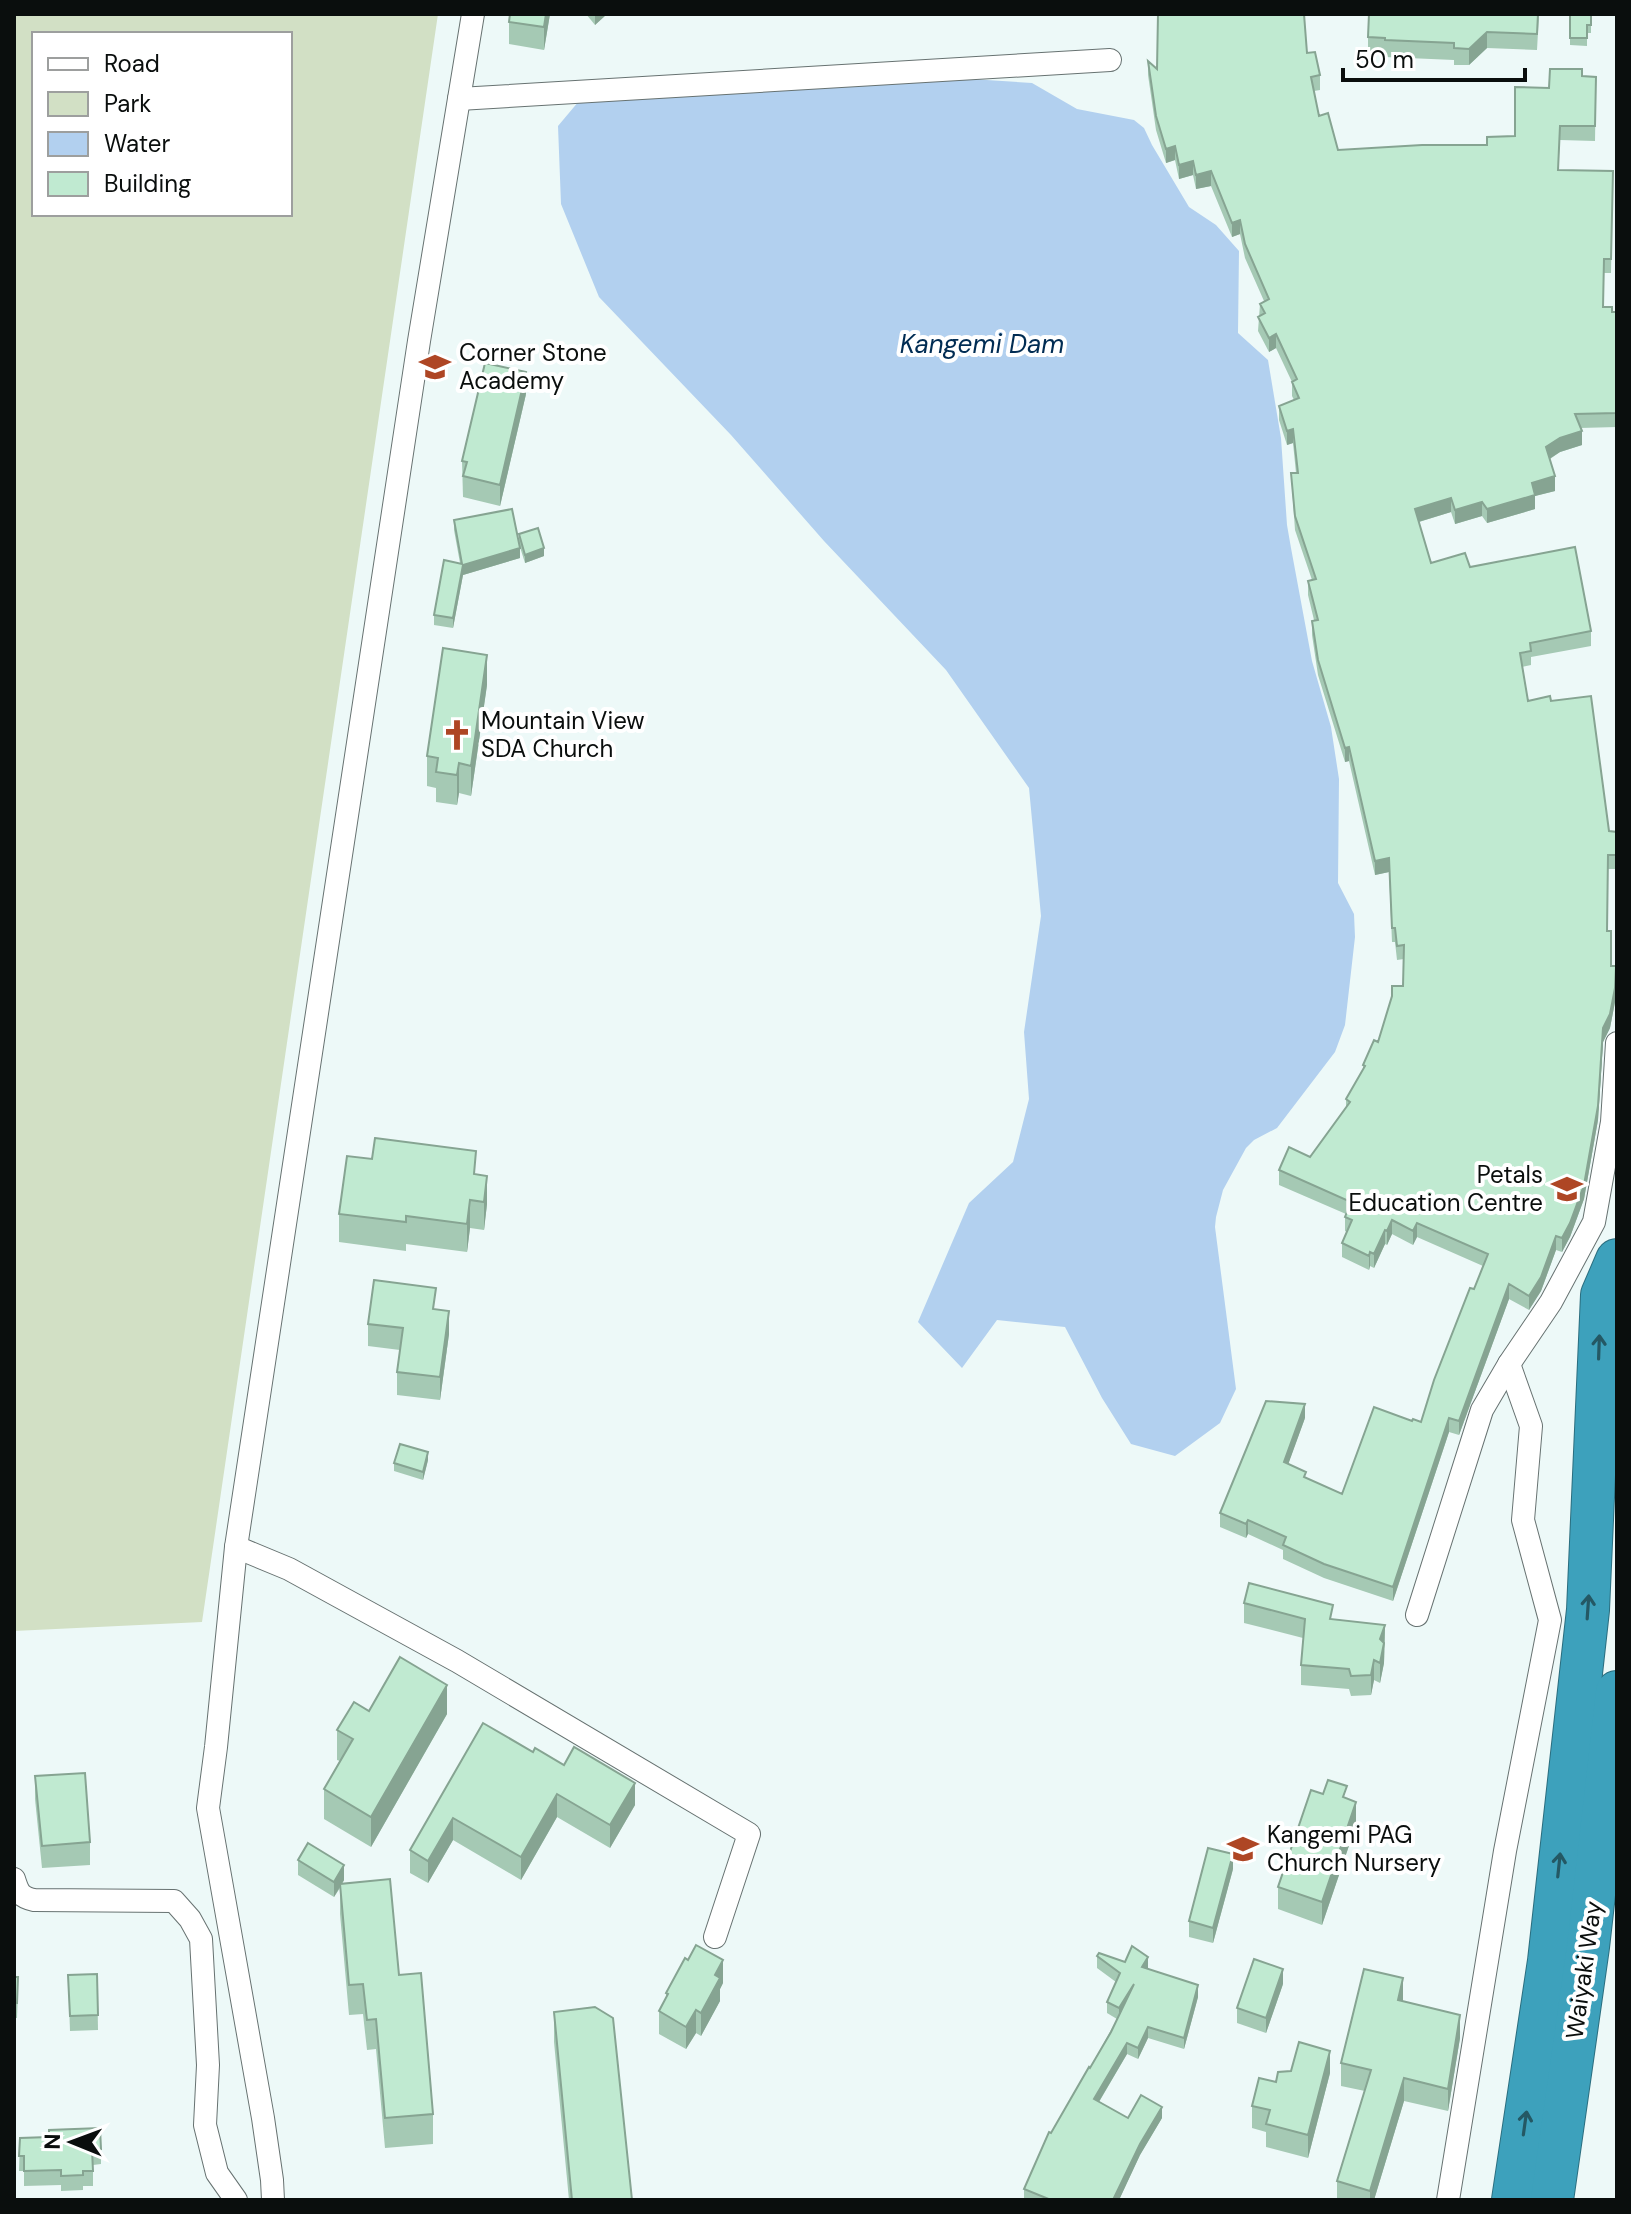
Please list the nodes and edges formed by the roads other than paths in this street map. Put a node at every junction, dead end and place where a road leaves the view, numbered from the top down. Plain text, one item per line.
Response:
1 (473, 14) edge
2 (1110, 60) dead end
3 (459, 99) junction
4 (1617, 1043) edge
5 (1617, 1260) edge
6 (1509, 1364) junction
7 (236, 1547) junction
8 (1417, 1615) dead end
9 (1617, 1692) edge
10 (14, 1879) edge
11 (715, 1937) dead end
12 (236, 2200) edge
13 (273, 2200) edge
14 (1448, 2200) edge
15 (1513, 2200) edge
16 (1552, 2200) edge

1 - 3 street
2 - 3 street
3 - 7 street
4 - 6 street
15 -> 5 highway
6 - 8 street
6 - 14 street
7 - 11 street
7 - 13 street
9 - 16 highway, Waiyaki Way
10 - 12 street

